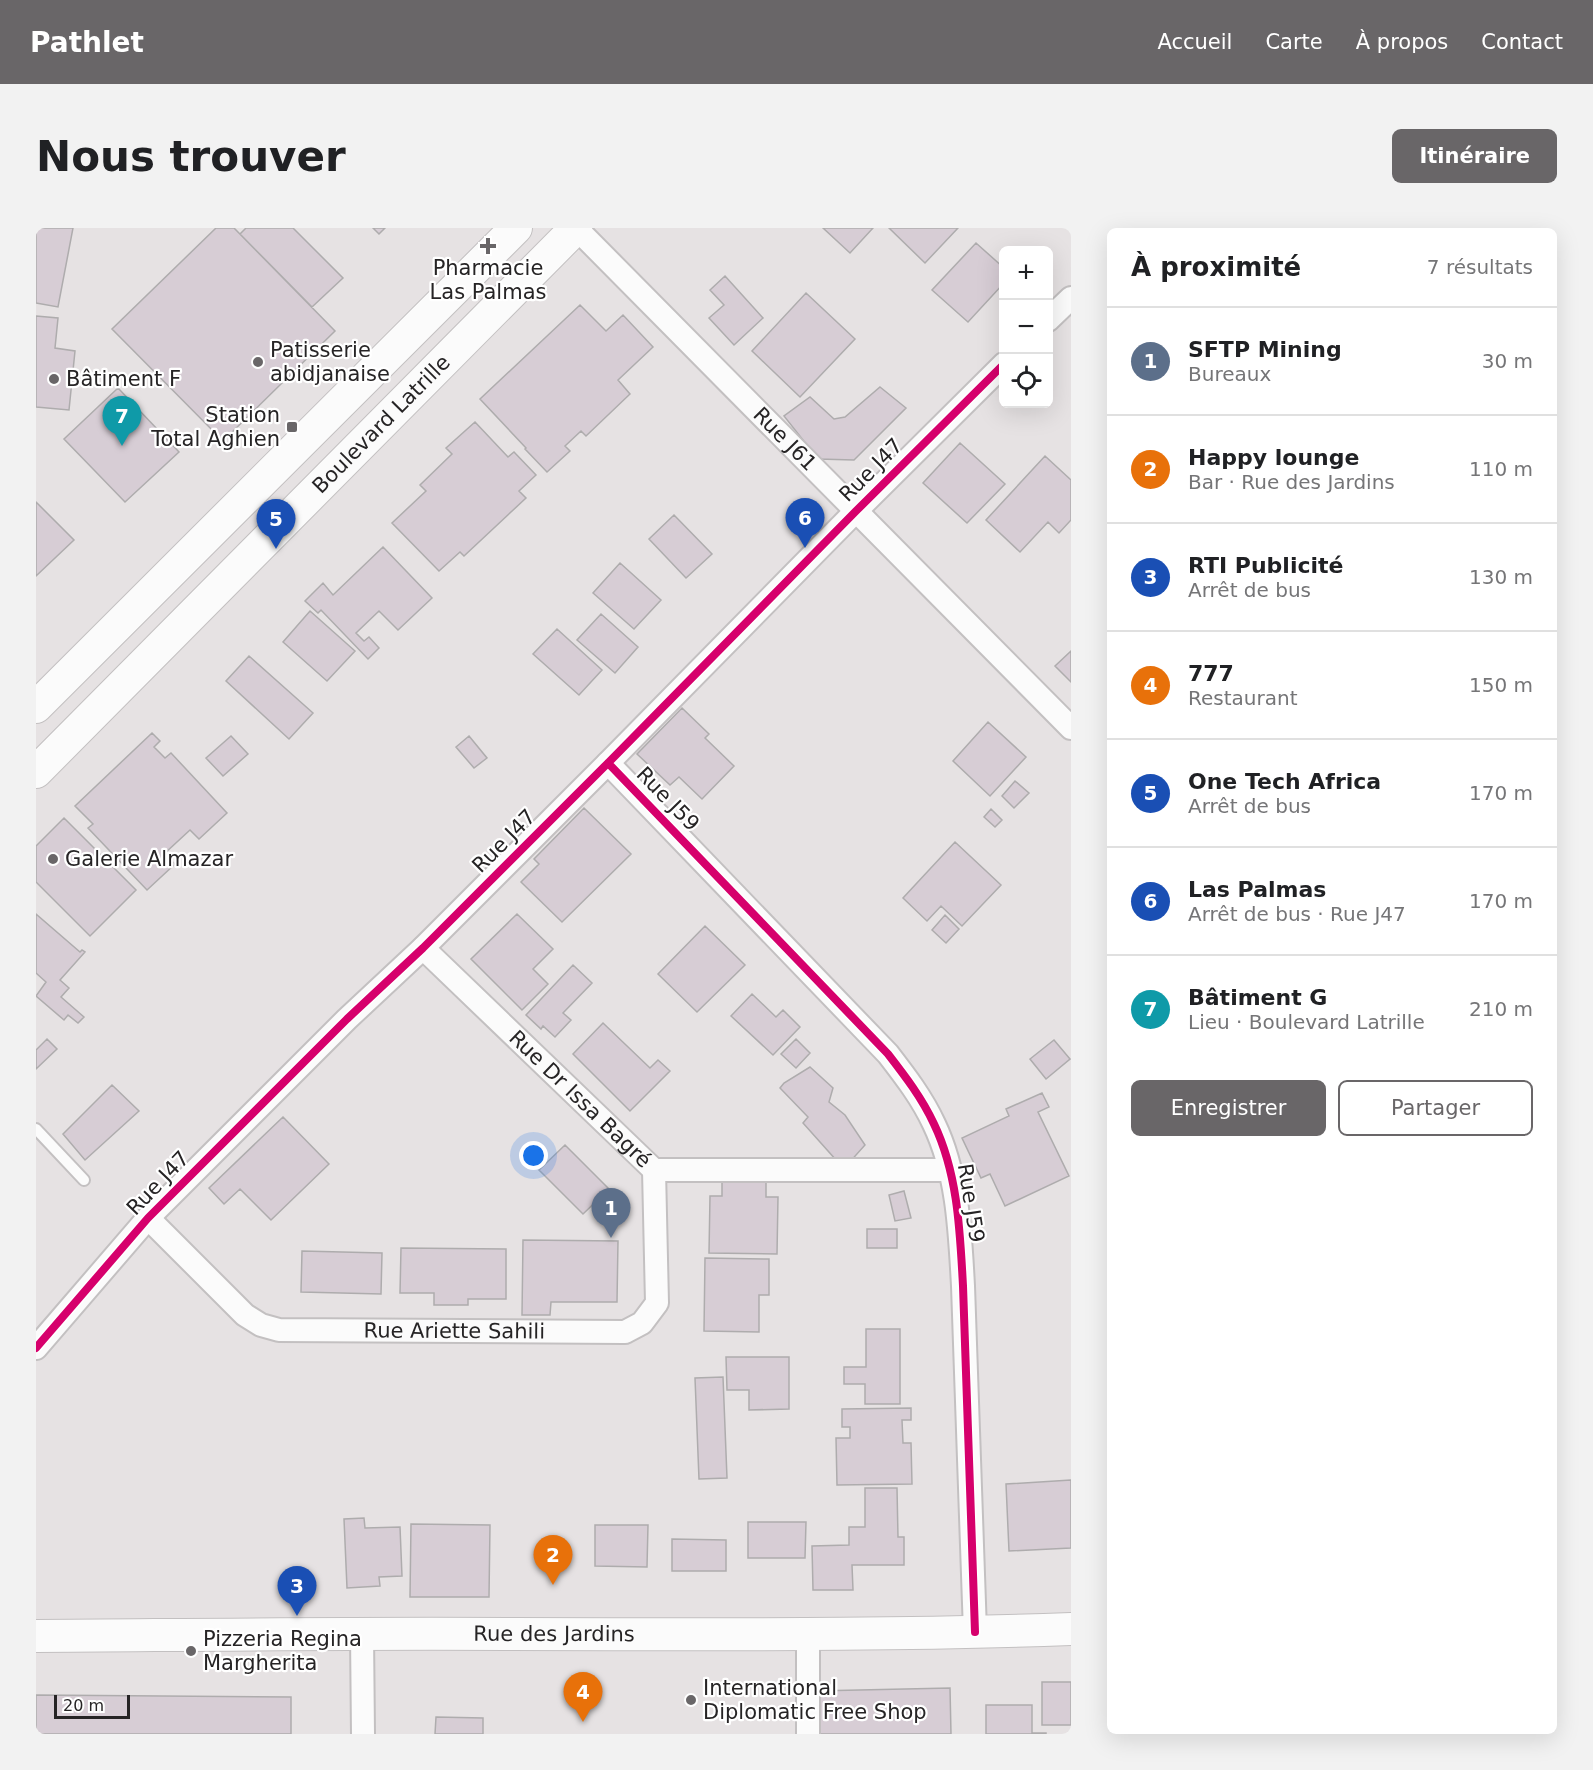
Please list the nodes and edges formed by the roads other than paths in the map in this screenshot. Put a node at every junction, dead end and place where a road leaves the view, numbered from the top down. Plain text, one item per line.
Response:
1 (516, 228) edge
2 (576, 228) edge
3 (1071, 298) edge
4 (1053, 315) edge
5 (999, 369) edge
6 (856, 511) junction
7 (36, 707) edge
8 (1071, 728) edge
9 (608, 763) junction
10 (36, 772) edge
11 (423, 948) junction
12 (36, 1129) edge
13 (654, 1170) junction
14 (950, 1170) junction
15 (84, 1180) dead end
16 (148, 1218) junction
17 (36, 1348) edge
18 (1071, 1629) edge
19 (975, 1632) junction
20 (362, 1634) junction
21 (808, 1634) junction
22 (36, 1635) edge
23 (363, 1734) edge
24 (808, 1734) edge

1 - 7 main road, Boulevard Latrille
2 - 6 street, Rue J61
2 - 10 main road, Boulevard Latrille
3 - 4 street
5 - 6 street, Rue J47
6 - 8 street, Rue J61
6 - 9 street, Rue J47
9 - 11 street, Rue J47
9 - 14 street, Rue J59
11 - 13 street, Rue Dr Issa Bagré
11 - 16 street, Rue J47
12 - 15 lane
13 - 14 street, Rue Dr Issa Bagré
13 - 16 street, Rue Ariette Sahili
14 - 19 street, Rue J59
16 - 17 street, Rue J47
18 - 19 main road, Rue des Jardins
19 - 21 main road, Rue des Jardins
20 - 21 main road, Rue des Jardins
20 - 22 main road, Rue des Jardins
20 - 23 street
21 - 24 street

